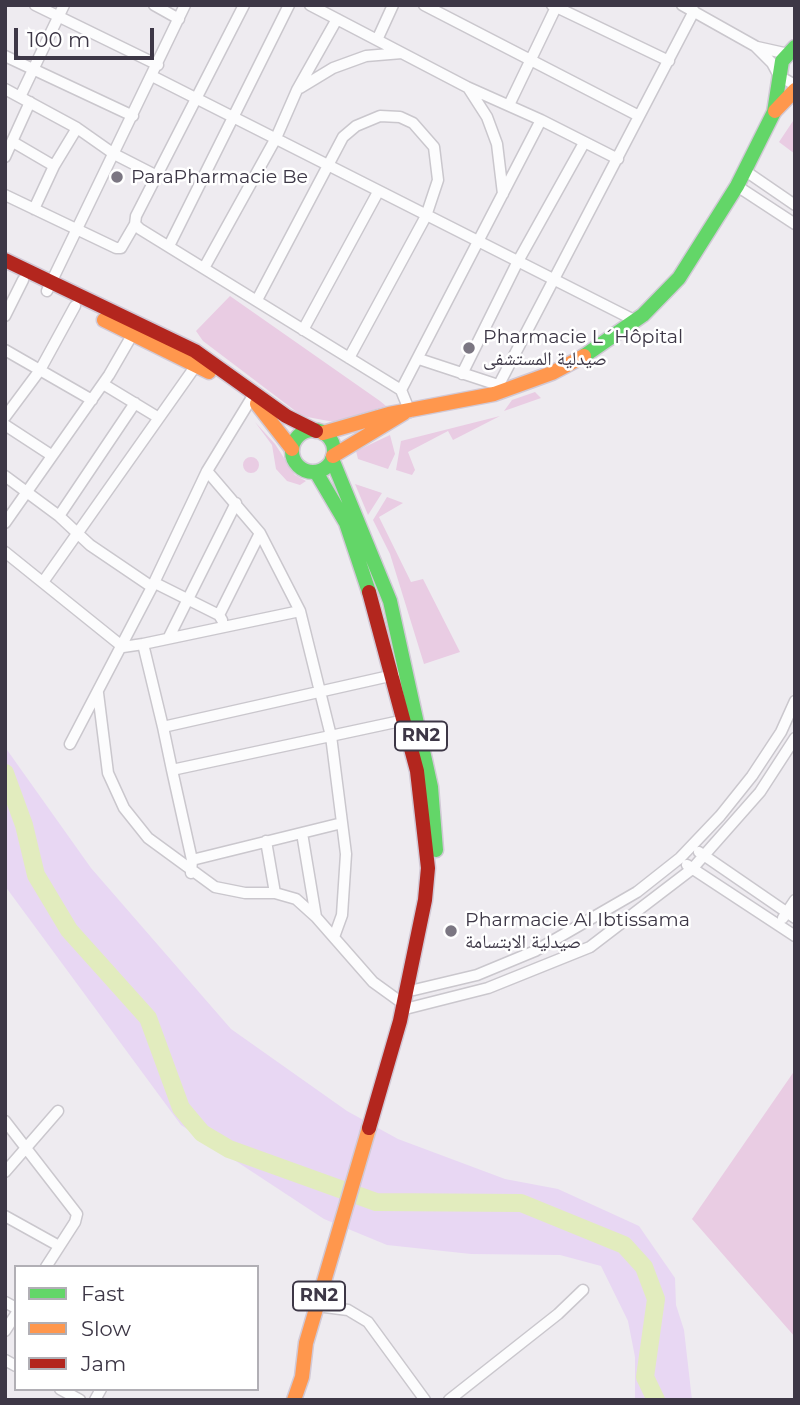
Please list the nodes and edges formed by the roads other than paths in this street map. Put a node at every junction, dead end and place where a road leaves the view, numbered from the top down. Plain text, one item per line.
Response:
1 (34, 5) edge
2 (64, 5) edge
3 (154, 5) edge
4 (185, 5) edge
5 (244, 5) edge
6 (289, 5) edge
7 (310, 5) edge
8 (393, 5) edge
9 (424, 5) edge
10 (682, 5) edge
11 (555, 6) edge
12 (694, 12) junction
13 (60, 16) junction
14 (179, 19) junction
15 (337, 19) junction
16 (377, 40) junction
17 (755, 46) junction
18 (792, 52) edge
19 (404, 53) junction
20 (5, 56) edge
21 (531, 60) junction
22 (669, 61) junction
23 (158, 65) junction
24 (36, 69) junction
25 (152, 76) junction
26 (779, 76) junction
27 (795, 85) edge
28 (467, 87) junction
29 (5, 89) edge
30 (298, 90) junction
31 (795, 90) edge
32 (196, 98) junction
33 (25, 100) junction
34 (509, 106) junction
35 (774, 112) junction
36 (133, 116) junction
37 (639, 116) junction
38 (233, 117) junction
39 (541, 120) junction
40 (76, 128) junction
41 (276, 138) junction
42 (13, 142) junction
43 (584, 143) junction
44 (114, 154) junction
45 (5, 157) edge
46 (618, 159) junction
47 (54, 166) junction
48 (328, 166) junction
49 (744, 170) junction
50 (158, 176) junction
51 (737, 186) junction
52 (378, 192) junction
53 (503, 194) junction
54 (5, 195) edge
55 (795, 205) edge
56 (33, 209) junction
57 (426, 216) junction
58 (135, 223) junction
59 (795, 224) edge
60 (75, 229) junction
61 (479, 242) junction
62 (169, 246) junction
63 (5, 260) edge
64 (517, 263) junction
65 (204, 268) junction
66 (5, 270) edge
67 (23, 280) junction
68 (554, 281) junction
69 (49, 288) junction
70 (257, 300) junction
71 (75, 306) junction
72 (5, 316) edge
73 (636, 321) junction
74 (136, 329) junction
75 (303, 330) junction
76 (5, 350) edge
77 (349, 358) junction
78 (419, 359) junction
79 (197, 364) junction
80 (40, 370) junction
81 (462, 374) junction
82 (103, 383) junction
83 (496, 389) junction
84 (401, 390) junction
85 (251, 399) junction
86 (92, 400) junction
87 (9, 402) edge
88 (135, 402) junction
89 (407, 413) junction
90 (5, 417) edge
91 (159, 418) junction
92 (5, 425) edge
93 (319, 432) junction
94 (292, 449) junction
95 (51, 455) junction
96 (333, 457) junction
97 (207, 471) junction
98 (316, 472) junction
99 (5, 477) edge
100 (25, 493) junction
101 (236, 503) junction
102 (58, 516) junction
103 (5, 523) edge
104 (76, 533) junction
105 (260, 533) junction
106 (5, 552) edge
107 (43, 582) junction
108 (154, 585) junction
109 (188, 599) junction
110 (300, 611) junction
111 (222, 620) junction
112 (169, 637) junction
113 (143, 644) junction
114 (123, 647) junction
115 (394, 675) junction
116 (320, 692) junction
117 (98, 693) junction
118 (795, 701) edge
119 (405, 720) junction
120 (163, 727) junction
121 (331, 736) junction
122 (795, 738) edge
123 (70, 744) dead end
124 (172, 769) junction
125 (342, 823) junction
126 (302, 833) junction
127 (266, 841) junction
128 (691, 846) junction
129 (704, 855) junction
130 (680, 859) junction
131 (192, 860) junction
132 (692, 869) junction
133 (191, 873) junction
134 (275, 894) junction
135 (795, 900) edge
136 (316, 916) junction
137 (790, 916) edge
138 (778, 925) junction
139 (795, 936) edge
140 (334, 937) junction
141 (414, 990) junction
142 (405, 1007) junction
143 (58, 1111) dead end
144 (5, 1121) edge
145 (26, 1149) junction
146 (5, 1172) edge
147 (5, 1216) edge
148 (59, 1246) junction
149 (47, 1265) edge
150 (583, 1290) dead end
151 (317, 1306) junction
152 (302, 1377) junction
153 (64, 1391) edge
154 (80, 1400) edge
155 (294, 1400) edge
156 (306, 1400) edge
157 (425, 1400) edge
158 (449, 1400) edge

1 - 13 street
2 - 13 street
3 - 14 street
4 - 14 street
5 - 32 street
6 - 38 street
7 - 15 street
8 - 16 street
9 - 21 street
10 - 12 street
11 - 21 street
11 - 22 street
12 - 17 street
12 - 22 street
13 - 23 street
13 - 24 street
14 - 23 street
15 - 16 street
15 - 30 street
16 - 19 street
17 - 18 street
17 - 26 street
18 - 26 main road
19 - 28 street
19 - 30 street
20 - 24 street
21 - 34 street
21 - 37 street
22 - 37 street
23 - 25 street
24 - 33 street
24 - 36 street
25 - 32 street
25 - 36 street
26 - 27 street
26 - 35 main road
28 - 34 street
28 - 53 street
29 - 33 street
30 - 41 street
31 - 35 main road
32 - 38 street
32 - 50 street
33 - 40 street
33 - 42 street
34 - 39 street
35 - 49 main road
36 - 44 street
37 - 46 street
38 - 41 street
38 - 62 street
39 - 43 street
39 - 53 street
40 - 44 street
40 - 47 street
41 - 48 street
41 - 65 street
42 - 45 street
42 - 47 street
43 - 46 street
43 - 64 street
44 - 50 street
44 - 60 street
46 - 68 street
47 - 56 street
48 - 52 street
48 - 57 street
48 - 70 street
49 - 51 main road
49 - 55 street
50 - 58 street
51 - 59 street
51 - 73 main road
52 - 57 street
52 - 75 street
53 - 61 street
54 - 56 street
56 - 60 street
57 - 61 street
57 - 77 street
58 - 60 street
58 - 62 street
60 - 69 street
61 - 64 street
61 - 78 street
62 - 65 street
63 - 69 main road, RN2
64 - 68 street
64 - 81 street
65 - 70 street
66 - 67 main road, RN2
67 - 69 main road, RN2
67 - 72 street
68 - 73 street
68 - 83 street
69 - 71 main road, RN2
69 - 74 main road, RN2
70 - 75 street
71 - 74 main road, RN2
71 - 80 street
73 - 83 main road
74 - 79 main road, RN2
74 - 82 street
74 - 93 main road, RN2
75 - 77 street
76 - 80 street
77 - 84 street
78 - 81 street
78 - 84 street
79 - 85 main road, RN2
79 - 91 street
80 - 86 street
80 - 87 street
81 - 83 street
82 - 86 street
82 - 88 street
83 - 89 main road
84 - 89 street
85 - 94 main road, RN2
85 - 97 street
86 - 95 street
87 - 90 street
88 - 91 street
88 - 102 street
89 - 93 main road
89 - 96 main road
91 - 104 street
92 - 95 street
93 - 94 main road
93 - 96 main road, RN2
94 - 98 main road, RN2
95 - 100 street
96 - 98 main road
96 - 141 main road, RN2
97 - 101 street
97 - 108 street
98 - 115 main road, RN2
99 - 100 street
100 - 102 street
100 - 103 street
101 - 105 street
101 - 109 street
102 - 104 street
104 - 107 street
104 - 108 street
105 - 110 street
105 - 111 street
106 - 107 street
107 - 114 street
108 - 109 street
108 - 114 street
109 - 111 street
109 - 112 street
110 - 111 street
110 - 116 street
111 - 112 street
112 - 113 street
113 - 114 street
113 - 120 street
114 - 117 street
115 - 116 street
115 - 119 main road, RN2
116 - 120 street
116 - 121 street
117 - 123 street
117 - 133 street
118 - 128 street
119 - 121 street
119 - 142 main road, RN2
120 - 124 street
121 - 124 street
121 - 125 street
122 - 129 street
124 - 131 street
125 - 126 street
125 - 140 street
126 - 127 street
126 - 136 street
127 - 131 street
127 - 134 street
128 - 129 street
128 - 130 street
129 - 132 street
129 - 137 street
130 - 132 street
130 - 141 street
131 - 133 street
132 - 138 street
132 - 142 street
133 - 134 street
134 - 136 street
135 - 137 street
136 - 140 street
137 - 138 street
138 - 139 street
140 - 142 street
141 - 142 main road, RN2
142 - 151 main road, RN2
143 - 145 street
144 - 145 street
145 - 146 street
145 - 148 street
147 - 148 street
148 - 149 street
150 - 158 street
151 - 152 main road, RN2
151 - 157 street
152 - 155 main road, RN2
152 - 156 main road, RN2
153 - 154 street

